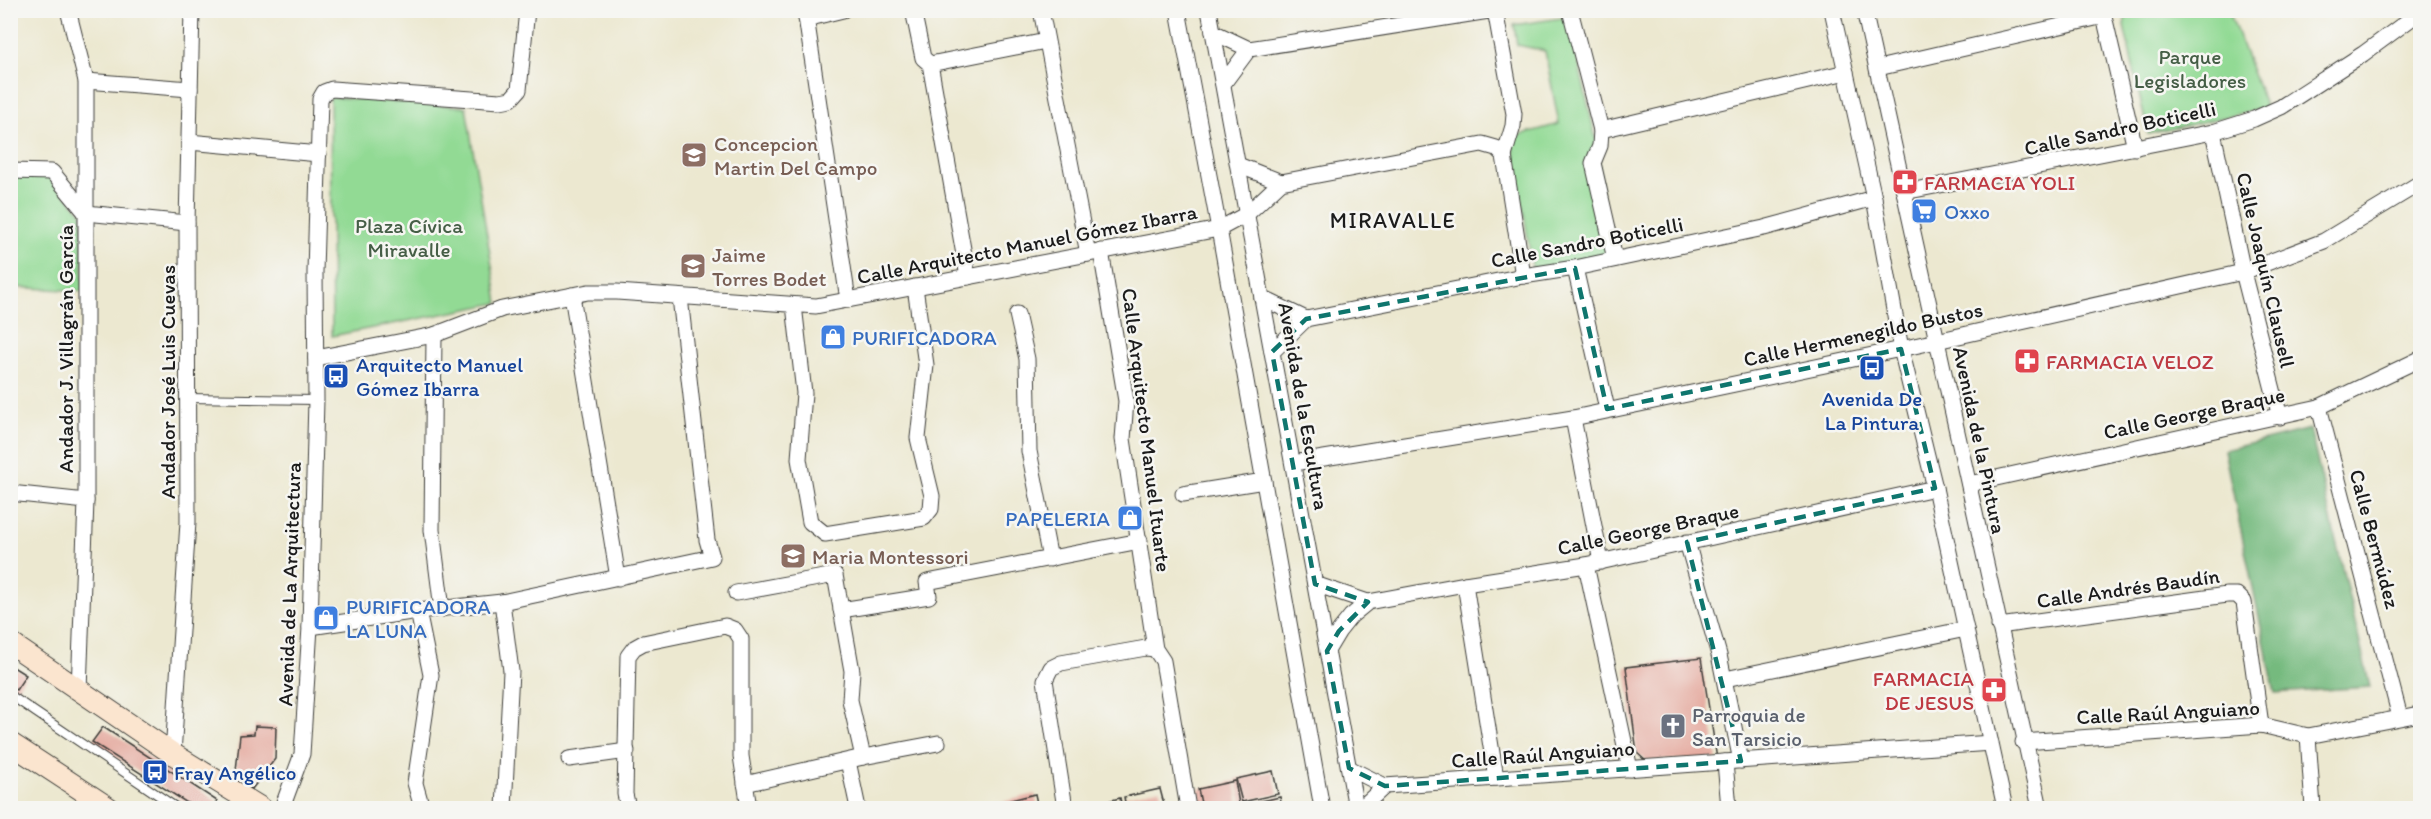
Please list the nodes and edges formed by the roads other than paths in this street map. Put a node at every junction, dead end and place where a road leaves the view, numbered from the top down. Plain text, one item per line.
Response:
1 (68, 10) edge
2 (192, 10) edge
3 (527, 10) edge
4 (843, 10) edge
5 (913, 10) edge
6 (1041, 10) edge
7 (1178, 10) edge
8 (1209, 10) edge
9 (1495, 10) edge
10 (1570, 10) edge
11 (1832, 10) edge
12 (1864, 10) edge
13 (2421, 12) edge
14 (806, 15) edge
15 (1213, 32) junction
16 (1046, 41) junction
17 (1249, 49) junction
18 (930, 64) junction
19 (1878, 68) junction
20 (1846, 72) junction
21 (86, 81) junction
22 (1223, 84) junction
23 (190, 89) junction
24 (1601, 130) junction
25 (2213, 132) junction
26 (189, 142) junction
27 (2135, 148) junction
28 (1500, 152) junction
29 (319, 154) junction
30 (1238, 165) junction
31 (10, 171) edge
32 (1281, 182) junction
33 (2421, 183) edge
34 (1904, 192) junction
35 (1874, 198) junction
36 (86, 213) junction
37 (1247, 213) junction
38 (187, 223) junction
39 (1219, 229) junction
40 (1095, 253) junction
41 (1615, 259) junction
42 (1575, 268) junction
43 (2243, 272) junction
44 (1524, 276) junction
45 (968, 277) junction
46 (915, 287) junction
47 (572, 295) junction
48 (680, 297) junction
49 (1262, 298) junction
50 (848, 300) junction
51 (794, 305) junction
52 (1017, 314) dead end
53 (1306, 319) junction
54 (434, 335) junction
55 (1937, 340) junction
56 (1901, 349) junction
57 (1272, 352) junction
58 (316, 358) junction
59 (2421, 359) edge
60 (188, 398) junction
61 (316, 400) junction
62 (2319, 407) junction
63 (1607, 409) junction
64 (2280, 417) junction
65 (1573, 418) junction
66 (1293, 463) junction
67 (1264, 481) junction
68 (1969, 484) junction
69 (1935, 488) junction
70 (10, 493) edge
71 (1183, 494) dead end
72 (86, 501) junction
73 (1140, 541) junction
74 (1688, 542) junction
75 (1050, 559) junction
76 (1594, 564) junction
77 (618, 578) junction
78 (1315, 584) junction
79 (1465, 584) junction
80 (736, 593) dead end
81 (502, 602) junction
82 (1368, 602) junction
83 (442, 609) junction
84 (418, 610) junction
85 (841, 610) junction
86 (1999, 626) junction
87 (310, 627) junction
88 (1966, 629) junction
89 (10, 643) edge
90 (1155, 649) junction
91 (1327, 651) junction
92 (10, 652) edge
93 (1725, 679) junction
94 (80, 690) junction
95 (10, 695) edge
96 (2421, 714) edge
97 (2400, 717) junction
98 (2261, 725) junction
99 (2308, 736) junction
100 (2023, 742) junction
101 (10, 743) edge
102 (938, 743) dead end
103 (1991, 743) junction
104 (627, 751) junction
105 (173, 754) junction
106 (569, 759) dead end
107 (856, 759) junction
108 (1742, 761) junction
109 (1725, 762) junction
110 (1349, 768) junction
111 (1630, 769) junction
112 (1496, 778) junction
113 (745, 784) junction
114 (1385, 786) junction
115 (109, 808) edge
116 (177, 808) edge
117 (248, 808) edge
118 (261, 808) edge
119 (282, 808) edge
120 (422, 808) edge
121 (504, 808) edge
122 (628, 808) edge
123 (749, 808) edge
124 (858, 808) edge
125 (1065, 808) edge
126 (1188, 808) edge
127 (1322, 808) edge
128 (1356, 808) edge
129 (1361, 808) edge
130 (1729, 808) edge
131 (2005, 808) edge
132 (2040, 808) edge
133 (2313, 808) edge

1 - 21 street, Andador J. Villagrán García
2 - 23 street, Andador José Luis Cuevas
3 - 29 street, Avenida de La Arquitectura
4 - 14 street
5 - 18 street
6 - 16 street, Calle Arquitecto Manuel Ituarte
7 - 39 street
8 - 15 street, Avenida de la Escultura
9 - 17 street
9 - 28 street
10 - 24 street
11 - 20 street
12 - 19 street, Avenida de la Pintura
13 - 25 street, Calle Sandro Boticelli
14 - 50 street
15 - 17 street
15 - 22 street, Avenida de la Escultura
16 - 18 street
16 - 40 street, Calle Arquitecto Manuel Ituarte
17 - 22 street
18 - 45 street
19 - 27 street
19 - 34 street, Avenida de la Pintura
20 - 24 street
20 - 35 street
21 - 23 street
21 - 36 street, Andador J. Villagrán García
22 - 30 street, Avenida de la Escultura
23 - 26 street, Andador José Luis Cuevas
24 - 41 street
25 - 27 street, Calle Sandro Boticelli
25 - 43 street, Calle Joaquín Clausell
26 - 29 street
26 - 38 street, Andador José Luis Cuevas
27 - 34 street, Calle Sandro Boticelli
28 - 32 street
28 - 44 street
29 - 58 street, Avenida de La Arquitectura
30 - 32 street
30 - 37 street, Avenida de la Escultura
31 - 36 street
32 - 37 street, Calle Arquitecto Manuel Gómez Ibarra
33 - 43 street, Calle Hermenegildo Bustos
34 - 55 street, Avenida de la Pintura
35 - 41 street, Calle Sandro Boticelli
35 - 56 street
36 - 38 street
36 - 72 street, Andador J. Villagrán García
37 - 39 street, Calle Arquitecto Manuel Gómez Ibarra
37 - 49 street, Avenida de la Escultura
38 - 60 street, Andador José Luis Cuevas
39 - 40 street, Calle Arquitecto Manuel Gómez Ibarra
39 - 67 street
40 - 45 street, Calle Arquitecto Manuel Gómez Ibarra
40 - 73 street, Calle Arquitecto Manuel Ituarte
41 - 42 street, Calle Sandro Boticelli
42 - 44 street, Calle Sandro Boticelli
42 - 63 street
43 - 55 street, Calle Hermenegildo Bustos
43 - 64 street, Calle Joaquín Clausell
44 - 53 street, Calle Sandro Boticelli
45 - 46 street, Calle Arquitecto Manuel Gómez Ibarra
46 - 50 street, Calle Arquitecto Manuel Gómez Ibarra
46 - 51 street
47 - 48 street, Calle Arquitecto Manuel Gómez Ibarra
47 - 54 street, Calle Arquitecto Manuel Gómez Ibarra
47 - 77 street
48 - 51 street, Calle Arquitecto Manuel Gómez Ibarra
48 - 77 street
49 - 53 street
49 - 57 street, Avenida de la Escultura
50 - 51 street, Calle Arquitecto Manuel Gómez Ibarra
52 - 75 street
53 - 57 street
54 - 58 street, Calle Arquitecto Manuel Gómez Ibarra
54 - 83 street
55 - 56 street, Calle Hermenegildo Bustos
55 - 68 street, Avenida de la Pintura
56 - 63 street, Calle Hermenegildo Bustos
56 - 69 street
57 - 66 street, Avenida de la Escultura
58 - 61 street, Avenida de La Arquitectura
59 - 62 street, Calle George Braque
60 - 61 lane
60 - 105 street, Andador José Luis Cuevas
61 - 87 street, Avenida de La Arquitectura
62 - 64 street, Calle George Braque
62 - 97 street, Calle Bermúdez
63 - 65 street, Calle Hermenegildo Bustos
64 - 68 street, Calle George Braque
65 - 66 street, Calle Hermenegildo Bustos
65 - 76 street
66 - 78 street, Avenida de la Escultura
67 - 71 street
67 - 127 street
68 - 86 street, Avenida de la Pintura
69 - 74 street, Calle George Braque
69 - 88 street
70 - 72 street
72 - 94 street, Andador J. Villagrán García
73 - 75 street
73 - 90 street, Calle Arquitecto Manuel Ituarte
74 - 76 street, Calle George Braque
74 - 93 street
75 - 85 street
76 - 79 street, Calle George Braque
76 - 111 street
77 - 81 street
78 - 82 street, Calle George Braque
78 - 91 street, Avenida de la Escultura
79 - 82 street, Calle George Braque
79 - 112 street
80 - 85 street
81 - 83 street
81 - 121 street
82 - 91 street
83 - 84 street
84 - 87 street
84 - 120 street
85 - 107 street
86 - 98 street, Calle Andrés Baudín
86 - 100 street, Avenida de la Pintura
87 - 119 street, Avenida de La Arquitectura
88 - 93 street
88 - 103 street
89 - 94 street
90 - 125 street
90 - 126 street, Calle Arquitecto Manuel Ituarte
91 - 110 street, Avenida de la Escultura
92 - 117 lane
93 - 108 street
94 - 105 street
95 - 116 lane
96 - 97 street, Calle Raúl Anguiano
97 - 99 street, Calle Raúl Anguiano
98 - 99 street, Calle Raúl Anguiano
98 - 100 street, Calle Raúl Anguiano
99 - 133 street
100 - 132 street, Avenida de la Pintura
101 - 115 street
102 - 107 street
103 - 108 street, Calle Raúl Anguiano
103 - 131 street
104 - 106 street
104 - 113 street
104 - 122 street
105 - 118 street
107 - 113 street
107 - 124 street
108 - 109 street, Calle Raúl Anguiano
109 - 111 street, Calle Raúl Anguiano
109 - 130 street
110 - 114 street
110 - 128 street, Avenida de la Escultura
111 - 112 street, Calle Raúl Anguiano
112 - 114 street, Calle Raúl Anguiano
113 - 123 street
114 - 129 street

